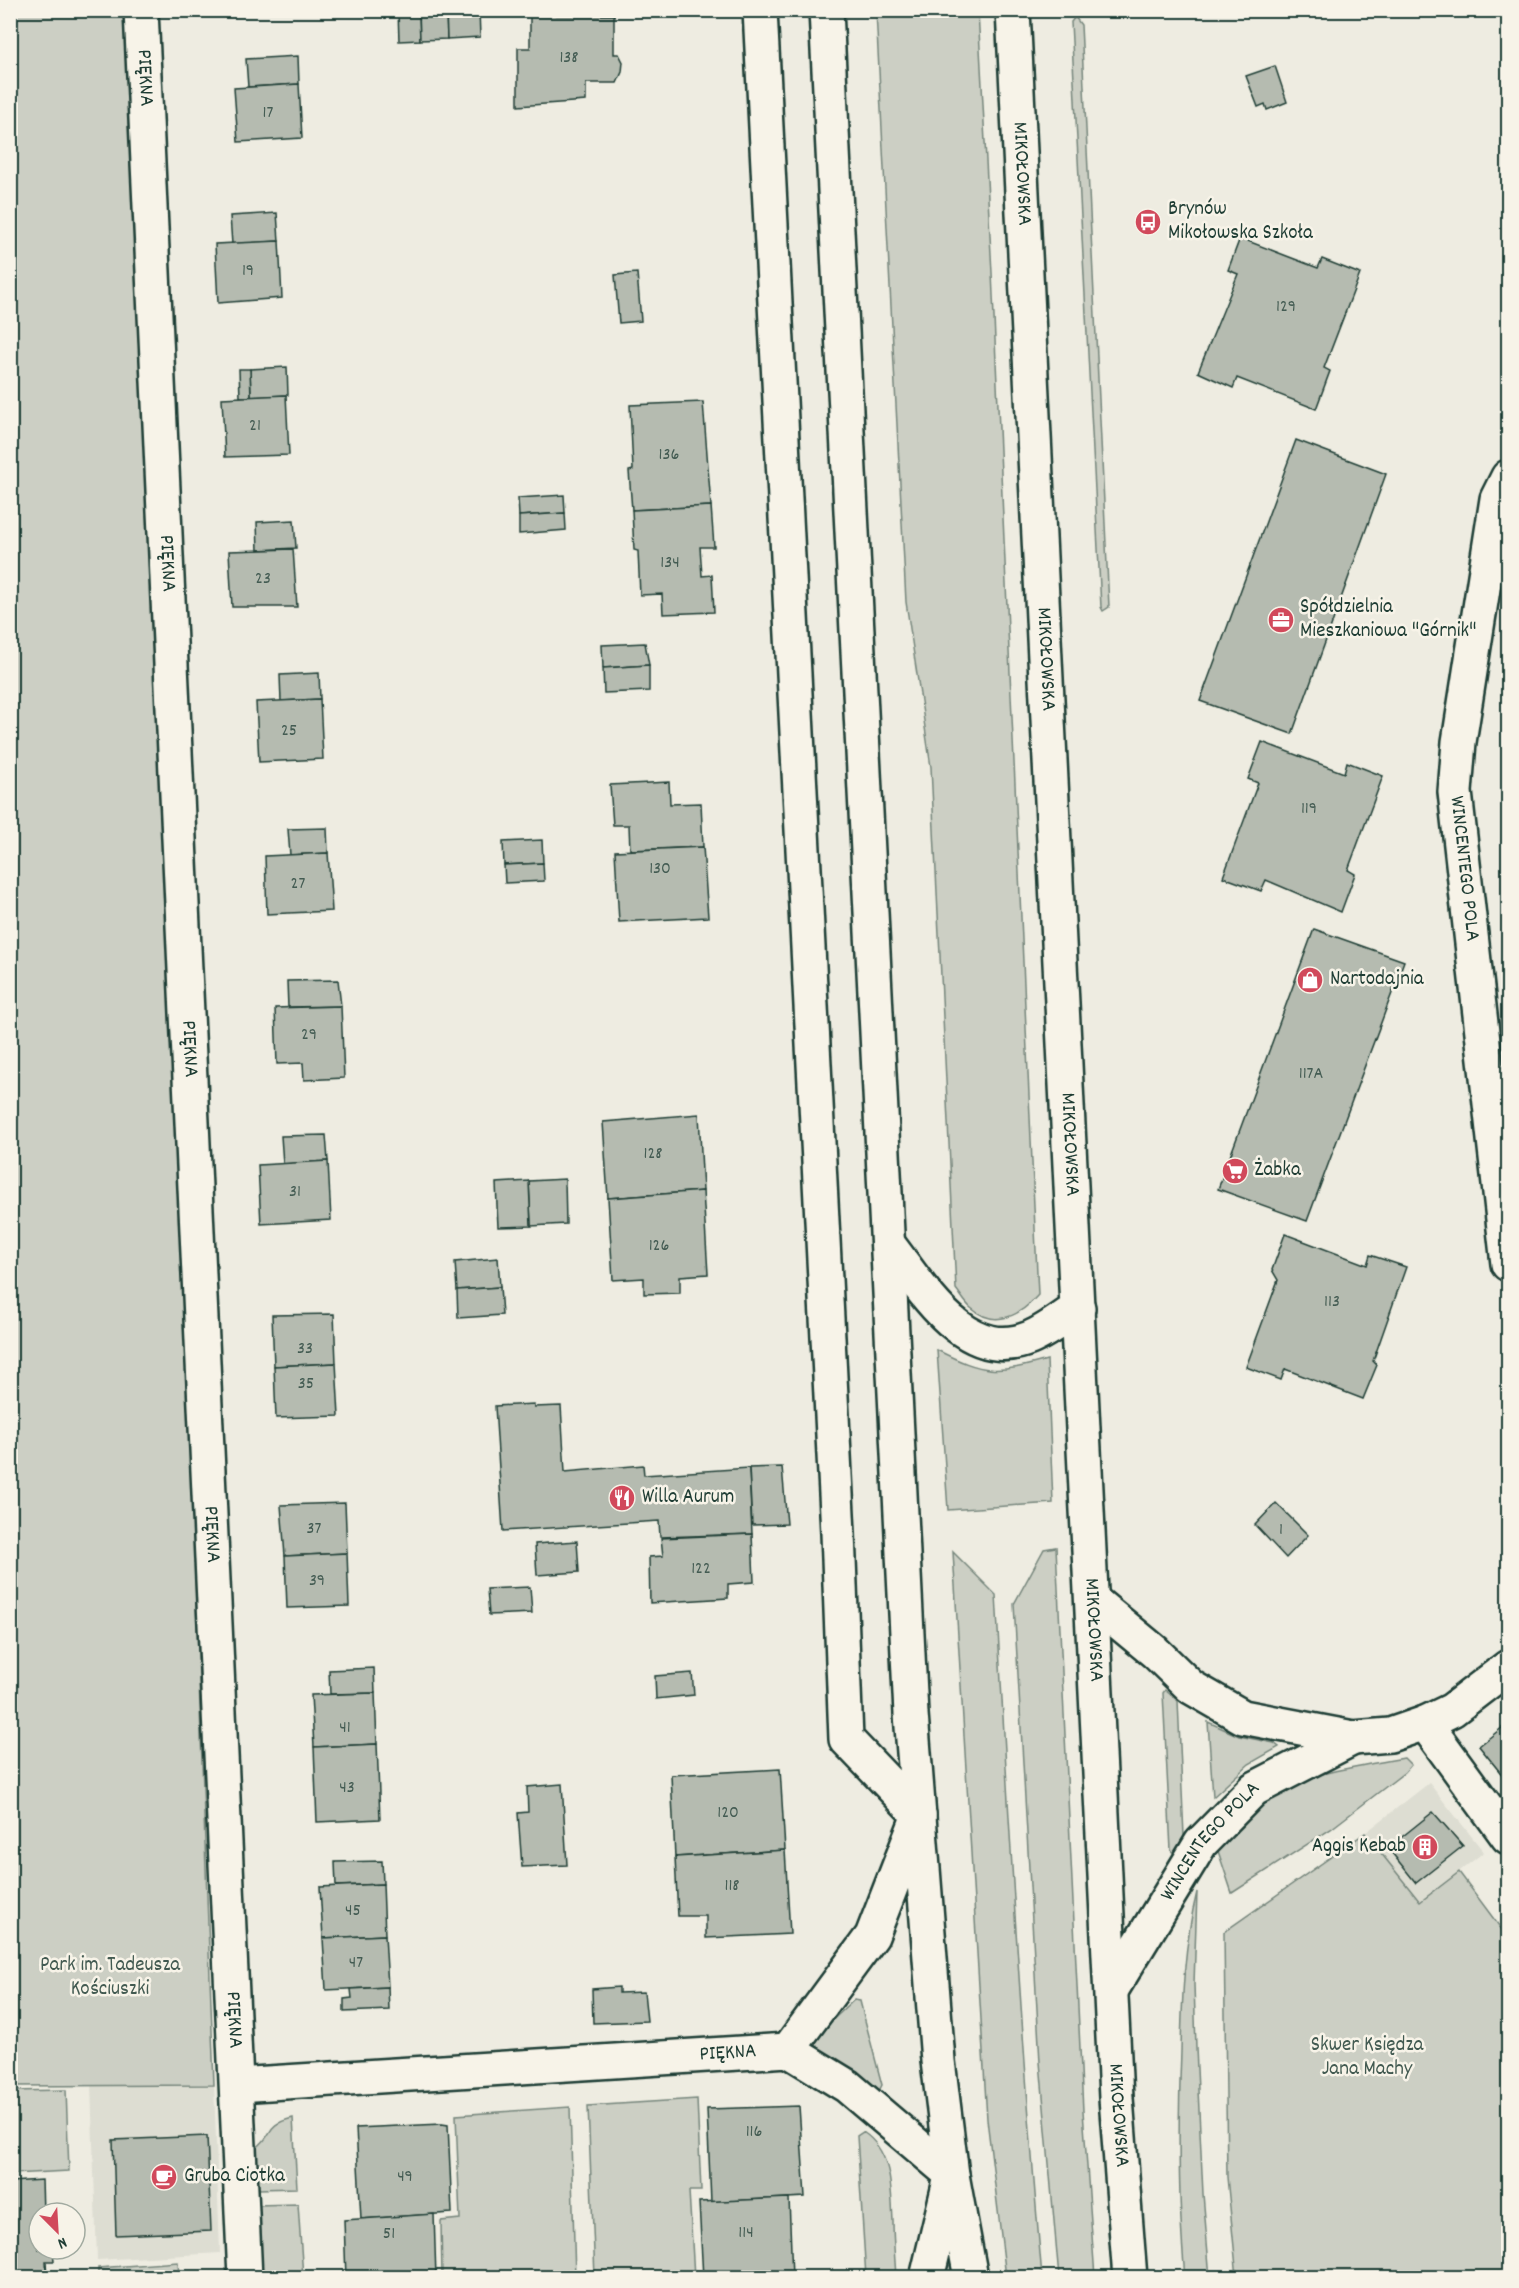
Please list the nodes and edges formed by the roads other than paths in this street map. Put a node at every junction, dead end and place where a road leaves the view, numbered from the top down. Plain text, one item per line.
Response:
1 (141, 10) edge
2 (760, 10) edge
3 (826, 10) edge
4 (1013, 10) edge
5 (1509, 477) edge
6 (888, 1244) junction
7 (1509, 1264) edge
8 (1078, 1308) junction
9 (1092, 1600) junction
10 (1509, 1666) edge
11 (1425, 1723) junction
12 (1353, 1738) junction
13 (919, 1815) junction
14 (1509, 1837) edge
15 (1112, 1989) junction
16 (788, 2050) junction
17 (237, 2085) junction
18 (952, 2175) junction
19 (245, 2277) edge
20 (927, 2277) edge
21 (971, 2277) edge
22 (1130, 2277) edge

1 - 17 street, PIĘKNA
2 - 13 street
3 - 6 street
4 - 8 street, MIKOŁOWSKA
5 - 7 street, WINCENTEGO POLA
6 - 8 street
6 - 13 street
8 - 9 street, MIKOŁOWSKA
9 - 12 street, WINCENTEGO POLA
9 - 15 street, MIKOŁOWSKA
10 - 11 street, WINCENTEGO POLA
11 - 12 street, WINCENTEGO POLA
11 - 14 street
12 - 15 street, WINCENTEGO POLA
13 - 16 street
13 - 18 street
15 - 22 street, MIKOŁOWSKA
16 - 17 street, PIĘKNA
16 - 18 street
17 - 19 street, PIĘKNA
18 - 20 street
18 - 21 street

